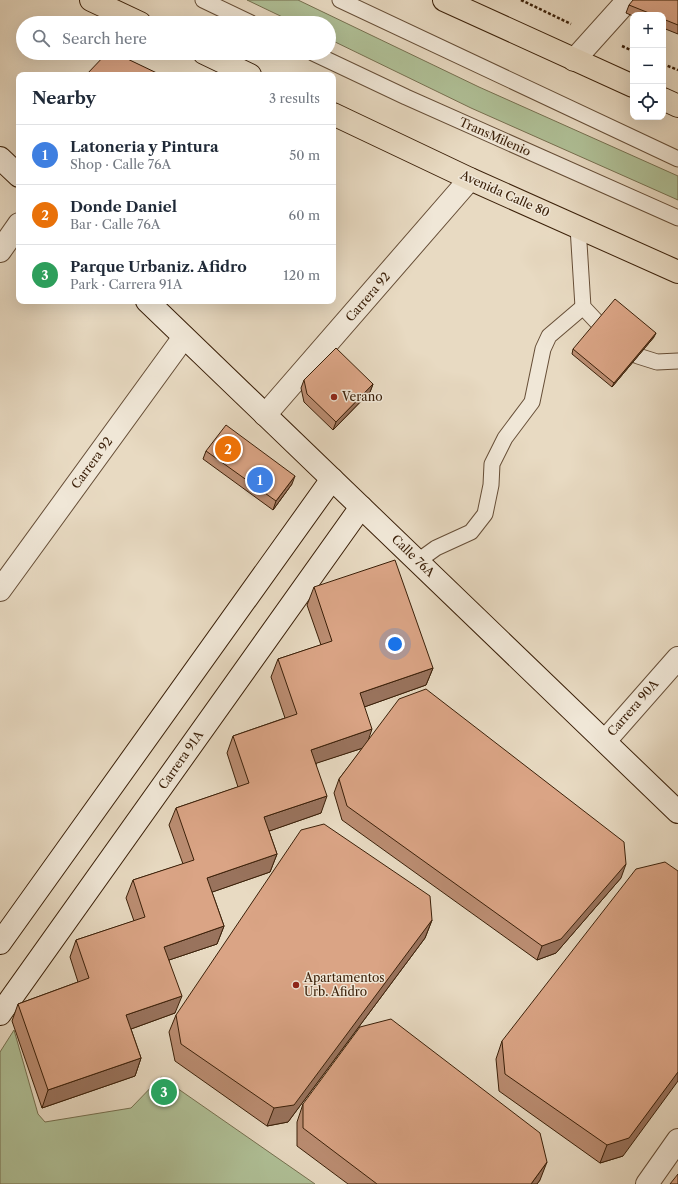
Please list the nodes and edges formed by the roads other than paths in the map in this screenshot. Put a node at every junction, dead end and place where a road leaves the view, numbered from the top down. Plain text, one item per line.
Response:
1 (91, 0) edge
2 (203, 0) edge
3 (340, 0) edge
4 (444, 0) edge
5 (628, 0) edge
6 (125, 16) edge
7 (236, 16) edge
8 (219, 60) edge
9 (327, 60) edge
10 (574, 60) junction
11 (244, 72) edge
12 (630, 85) edge
13 (666, 100) edge
14 (678, 106) edge
15 (336, 115) edge
16 (0, 158) edge
17 (678, 159) edge
18 (16, 173) edge
19 (470, 179) junction
20 (678, 218) edge
21 (578, 227) junction
22 (16, 228) edge
23 (0, 251) edge
24 (678, 272) edge
25 (150, 304) edge
26 (583, 307) junction
27 (598, 323) edge
28 (184, 337) junction
29 (638, 356) edge
30 (678, 361) edge
31 (266, 415) junction
32 (332, 479) junction
33 (361, 507) junction
34 (418, 561) junction
35 (0, 590) edge
36 (678, 658) edge
37 (605, 741) junction
38 (678, 812) edge
39 (0, 943) edge
40 (0, 1014) edge
41 (678, 1140) edge
42 (646, 1184) edge

1 - 6 highway
2 - 7 lane
3 - 17 lane
4 - 10 highway
5 - 10 street
8 - 11 highway
9 - 20 lane, TransMilenio
10 - 12 highway
13 - 14 highway
15 - 19 highway, Avenida Calle 80
16 - 18 street
19 - 21 highway, Avenida Calle 80
19 - 31 street, Carrera 92
21 - 24 highway, Avenida Calle 80
21 - 26 lane
22 - 23 street
25 - 28 street, Calle 76A
26 - 27 lane
26 - 34 lane
28 - 31 street, Calle 76A
28 - 35 street, Carrera 92
29 - 30 lane
31 - 32 street, Calle 76A
32 - 33 street, Calle 76A
32 - 39 street
33 - 34 street, Calle 76A
33 - 40 street, Carrera 91A
34 - 37 street, Calle 76A
36 - 37 street, Carrera 90A
37 - 38 street, Calle 76A
41 - 42 street

